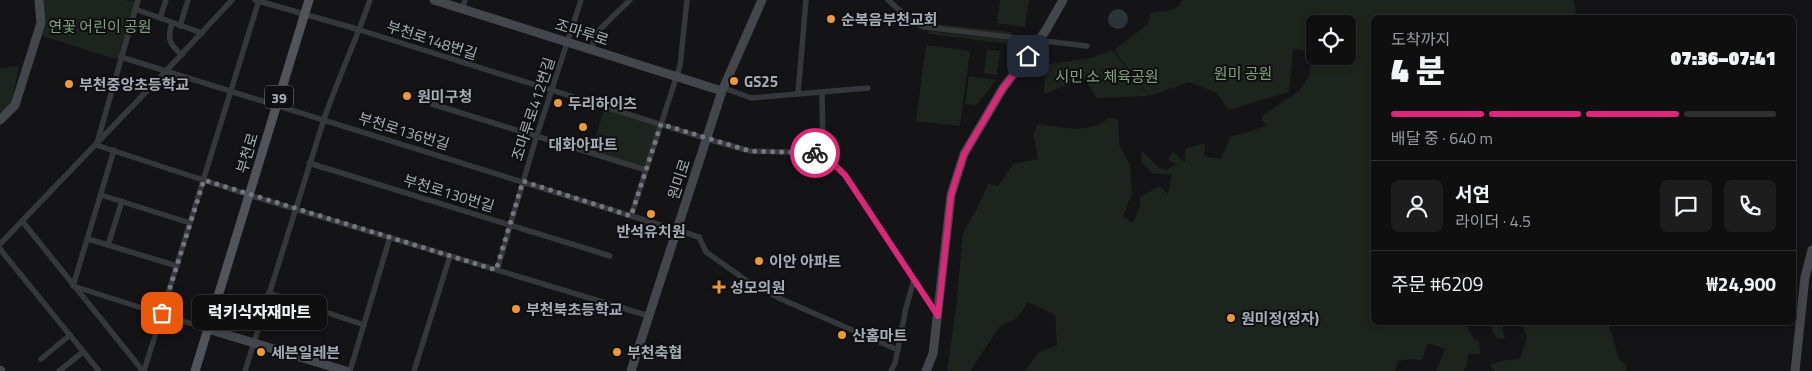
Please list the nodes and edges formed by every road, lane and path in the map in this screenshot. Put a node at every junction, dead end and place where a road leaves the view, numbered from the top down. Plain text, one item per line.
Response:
1 (39, 0) edge
2 (138, 0) edge
3 (166, 0) edge
4 (188, 0) edge
5 (232, 0) edge
6 (258, 0) edge
7 (309, 0) edge
8 (370, 0) edge
9 (434, 0) edge
10 (580, 0) edge
11 (630, 0) edge
12 (687, 0) edge
13 (762, 0) edge
14 (806, 0) edge
15 (888, 0) edge
16 (1063, 0) edge
17 (463, 4) edge
18 (135, 9) junction
19 (304, 14) junction
20 (160, 18) junction
21 (172, 22) junction
22 (180, 26) junction
23 (360, 30) junction
24 (202, 33) junction
25 (568, 42) junction
26 (1087, 46) dead end
27 (591, 49) junction
28 (182, 55) junction
29 (121, 56) junction
30 (167, 70) junction
31 (677, 77) junction
32 (868, 88) dead end
33 (723, 89) junction
34 (231, 90) junction
35 (551, 90) junction
36 (822, 92) junction
37 (798, 94) junction
38 (277, 104) junction
39 (432, 104) dead end
40 (324, 119) junction
41 (0, 120) edge
42 (661, 124) junction
43 (537, 135) junction
44 (707, 139) junction
45 (96, 145) junction
46 (114, 150) junction
47 (823, 154) junction
48 (309, 163) junction
49 (646, 170) junction
50 (204, 180) junction
51 (523, 181) junction
52 (101, 195) junction
53 (249, 195) junction
54 (122, 201) junction
55 (295, 208) junction
56 (631, 216) junction
57 (22, 221) junction
58 (190, 223) junction
59 (511, 225) junction
60 (677, 231) junction
61 (390, 238) junction
62 (88, 239) junction
63 (0, 244) edge
64 (108, 245) junction
65 (0, 249) edge
66 (1812, 250) edge
67 (450, 256) junction
68 (610, 256) dead end
69 (177, 266) junction
70 (496, 270) junction
71 (914, 280) junction
72 (74, 286) junction
73 (269, 293) junction
74 (162, 313) junction
75 (649, 316) junction
76 (938, 316) junction
77 (364, 325) junction
78 (208, 328) junction
79 (70, 335) junction
80 (254, 343) junction
81 (898, 350) junction
82 (83, 352) junction
83 (41, 359) dead end
84 (95, 370) edge
85 (59, 371) edge
86 (143, 371) edge
87 (195, 371) edge
88 (245, 371) edge
89 (348, 371) edge
90 (414, 371) edge
91 (631, 371) edge
92 (891, 371) edge
93 (926, 371) edge
94 (1795, 371) edge

1 - 41 street
2 - 18 street
3 - 20 street
4 - 22 street
5 - 24 street
6 - 19 street, 부천로148번길
6 - 34 street
7 - 19 main road, 부천로 / 39
8 - 23 street
9 - 17 street, 조마루로
10 - 25 street, 조마루로412번길
11 - 27 street
12 - 31 street
13 - 33 street, 원미로
14 - 37 street
15 - 26 street
16 - 76 street, bridge
17 - 25 street, 조마루로
18 - 20 street
18 - 29 street
19 - 23 street, 부천로148번길
19 - 38 main road, 부천로 / 39
20 - 21 street
21 - 22 street
21 - 28 street
22 - 24 street
23 - 35 street, 부천로148번길
23 - 40 street
24 - 28 street
25 - 27 street, 조마루로
25 - 35 street, 조마루로412번길
27 - 31 street, 조마루로
28 - 30 street
29 - 30 street, 부천로136번길
29 - 45 street
30 - 34 street, 부천로136번길
30 - 45 street
31 - 33 street, 조마루로
31 - 42 street
32 - 36 street
33 - 37 street
33 - 44 street, 원미로
34 - 38 street, 부천로136번길
34 - 50 street
35 - 42 street, 부천로148번길
35 - 43 street, 조마루로412번길
36 - 37 street
36 - 47 street
38 - 40 street, 부천로136번길
38 - 53 main road, 부천로 / 39
39 - 43 street
40 - 48 street
40 - 51 street, 부천로136번길
42 - 44 street, 부천로148번길
42 - 49 street
43 - 49 street
43 - 51 street, 조마루로412번길
44 - 47 street, 부천로148번길
44 - 60 street, 원미로
45 - 46 street
45 - 57 street
46 - 50 street
46 - 52 street
47 - 71 street
48 - 55 street
48 - 59 street, 부천로130번길
49 - 56 street
50 - 53 street
50 - 58 street
51 - 56 street, 부천로136번길
51 - 59 street, 조마루로412번길
52 - 54 street
52 - 62 street
53 - 55 street
53 - 78 main road, 부천로 / 39
54 - 58 street
54 - 64 street
55 - 61 street
55 - 73 street
56 - 60 street, 부천로136번길
57 - 63 street
57 - 72 street
58 - 69 street
59 - 68 street, 부천로130번길
59 - 70 street, 조마루로412번길
60 - 75 street, 원미로
60 - 81 street, 부천로136번길
61 - 67 street
61 - 77 street
62 - 64 street
62 - 72 street
64 - 69 street
65 - 79 street
66 - 94 street
67 - 70 street
67 - 90 street
69 - 74 street
70 - 75 street
71 - 76 street
71 - 81 street
72 - 74 street
72 - 86 street
73 - 77 street
73 - 80 street
74 - 78 street
74 - 86 street
75 - 91 street, 원미로
76 - 93 street
77 - 89 street
78 - 80 street
78 - 87 main road, 부천로 / 39
79 - 82 street
79 - 83 street
80 - 88 street
80 - 89 street
81 - 92 street
82 - 84 street
82 - 85 street

